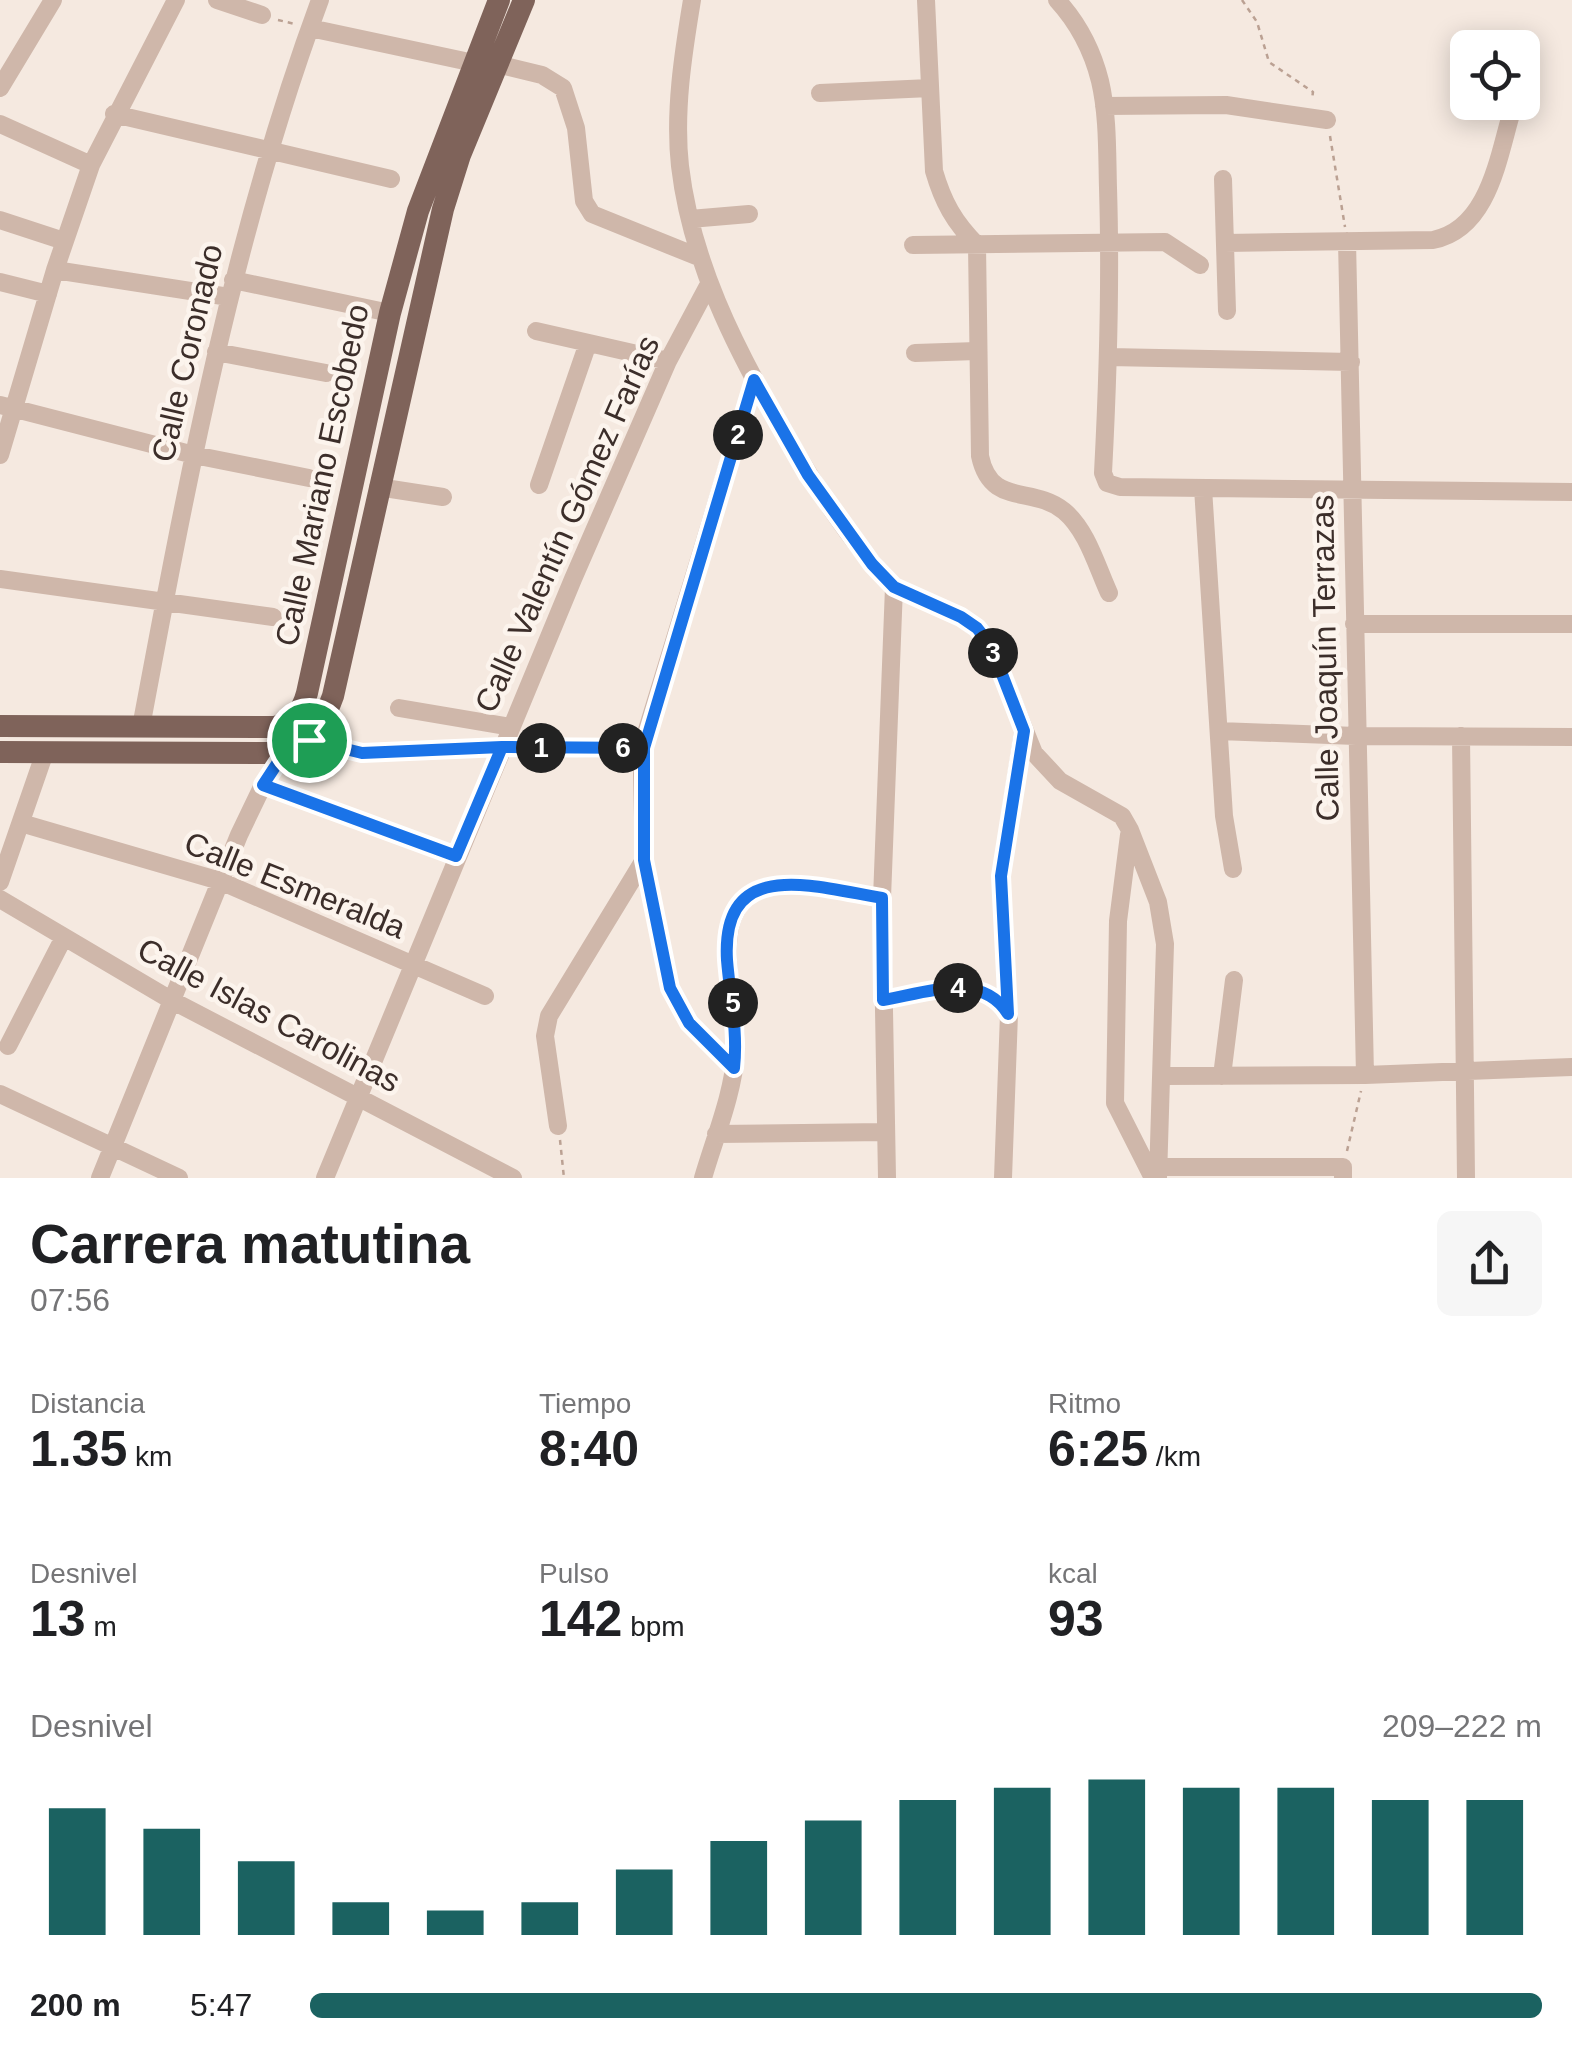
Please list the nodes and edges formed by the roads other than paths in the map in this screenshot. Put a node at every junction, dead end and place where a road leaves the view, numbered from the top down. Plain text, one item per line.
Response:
1 (53, 0) edge
2 (176, 0) edge
3 (217, 0) edge
4 (320, 0) edge
5 (499, 0) edge
6 (524, 0) edge
7 (692, 0) edge
8 (926, 0) edge
9 (1058, 0) edge
10 (262, 16) road end
11 (310, 28) junction
12 (486, 64) junction
13 (0, 88) edge
14 (930, 88) junction
15 (820, 94) dead end
16 (1104, 106) junction
17 (114, 114) junction
18 (1319, 118) road end
19 (1509, 120) edge
20 (0, 124) edge
21 (268, 150) junction
22 (91, 165) junction
23 (390, 178) dead end
24 (1224, 179) dead end
25 (749, 214) dead end
26 (0, 220) edge
27 (690, 220) junction
28 (1110, 241) junction
29 (64, 242) junction
30 (1347, 242) junction
31 (1224, 243) junction
32 (977, 244) junction
33 (913, 245) dead end
34 (700, 258) junction
35 (1200, 265) dead end
36 (55, 270) junction
37 (0, 282) edge
38 (709, 284) junction
39 (231, 288) junction
40 (48, 294) junction
41 (1227, 311) dead end
42 (390, 313) junction
43 (536, 332) dead end
44 (588, 343) junction
45 (977, 351) junction
46 (216, 352) junction
47 (915, 353) dead end
48 (1109, 357) junction
49 (668, 361) junction
50 (1351, 362) junction
51 (326, 373) dead end
52 (754, 380) junction
53 (6, 407) edge
54 (0, 455) edge
55 (194, 455) junction
56 (309, 478) dead end
57 (539, 485) dead end
58 (378, 487) junction
59 (1203, 488) junction
60 (1352, 492) junction
61 (1572, 492) edge
62 (443, 497) dead end
63 (0, 579) edge
64 (894, 587) junction
65 (1109, 593) dead end
66 (164, 604) junction
67 (273, 617) dead end
68 (1354, 624) junction
69 (1572, 624) edge
70 (399, 708) dead end
71 (299, 714) junction
72 (0, 726) edge
73 (140, 726) junction
74 (512, 727) junction
75 (1024, 731) junction
76 (1219, 731) junction
77 (1356, 736) junction
78 (1461, 736) junction
79 (1572, 737) edge
80 (309, 740) junction
81 (502, 747) junction
82 (644, 748) junction
83 (286, 750) junction
84 (0, 752) edge
85 (45, 752) junction
86 (263, 785) junction
87 (21, 824) junction
88 (1130, 830) junction
89 (456, 856) junction
90 (644, 860) junction
91 (1234, 870) dead end
92 (1001, 876) road end
93 (220, 880) junction
94 (0, 882) edge
95 (0, 898) edge
96 (882, 898) junction
97 (64, 937) junction
98 (411, 964) junction
99 (1234, 980) dead end
100 (485, 996) dead end
101 (171, 1000) junction
102 (883, 1000) junction
103 (8, 1046) dead end
104 (1572, 1067) edge
105 (734, 1068) junction
106 (1465, 1072) junction
107 (1365, 1074) junction
108 (1163, 1076) junction
109 (1222, 1076) junction
110 (0, 1094) edge
111 (359, 1098) junction
112 (558, 1126) road end
113 (885, 1132) junction
114 (716, 1134) junction
115 (111, 1148) junction
116 (1344, 1172) edge
117 (1157, 1174) edge
118 (100, 1178) edge
119 (179, 1178) edge
120 (325, 1178) edge
121 (512, 1178) edge
122 (703, 1178) edge
123 (887, 1178) edge
124 (1003, 1178) edge
125 (1466, 1178) edge

1 - 13 street
2 - 17 street
3 - 10 street
4 - 11 street, Calle Coronado
5 - 12 main road, Calle Mariano Escobedo
6 - 12 main road, Calle Mariano Escobedo
7 - 27 street
8 - 14 street
9 - 16 street
11 - 12 street
11 - 21 street, Calle Coronado
12 - 34 street
12 - 42 main road, Calle Mariano Escobedo
12 - 58 main road, Calle Mariano Escobedo
14 - 15 street
14 - 32 street
16 - 18 street
16 - 28 street
17 - 21 street
17 - 22 street
19 - 30 street
20 - 22 street
21 - 23 street
21 - 39 street, Calle Coronado
22 - 29 street
24 - 31 street
25 - 27 street
26 - 29 street
27 - 34 street
28 - 32 street
28 - 35 street
28 - 48 street
29 - 36 street
30 - 31 street
30 - 50 street, Calle Joaquín Terrazas
31 - 41 street
32 - 33 street
32 - 45 street
34 - 38 street
36 - 39 street
36 - 40 street
37 - 40 street
38 - 49 street, Calle Valentín Gómez Farías
38 - 52 street
39 - 42 street
39 - 46 street, Calle Coronado
40 - 53 street
42 - 71 main road, Calle Mariano Escobedo
43 - 44 street
44 - 49 street
44 - 57 street
45 - 47 street
45 - 65 street
46 - 51 street
46 - 55 street, Calle Coronado
48 - 50 street
48 - 59 street
49 - 74 street, Calle Valentín Gómez Farías
50 - 60 street, Calle Joaquín Terrazas
52 - 64 street
52 - 82 street
53 - 54 street
53 - 55 street
55 - 56 street
55 - 66 street, Calle Coronado
58 - 62 street
58 - 80 main road, Calle Mariano Escobedo
59 - 60 street
59 - 76 street
60 - 61 street
60 - 68 street, Calle Joaquín Terrazas
63 - 66 street
64 - 75 street
64 - 96 street
66 - 67 street
66 - 73 street, Calle Coronado
68 - 69 street
68 - 77 street, Calle Joaquín Terrazas
70 - 74 street
71 - 73 main road
71 - 83 street, Calle Mariano Escobedo
72 - 73 main road
74 - 81 street, Calle Valentín Gómez Farías
75 - 88 street
75 - 92 street
76 - 77 street
76 - 91 street
77 - 78 street
77 - 107 street, Calle Joaquín Terrazas
78 - 79 street
78 - 106 street
80 - 81 street
80 - 83 main road
81 - 82 street
81 - 89 street, Calle Valentín Gómez Farías
82 - 90 street
83 - 85 main road
83 - 86 street, Calle Mariano Escobedo
84 - 85 main road
85 - 87 street
86 - 89 street
86 - 93 street, Calle Mariano Escobedo
87 - 93 street, Calle Esmeralda
87 - 94 street
88 - 108 street
88 - 117 street
89 - 98 street, Calle Valentín Gómez Farías
90 - 105 street
90 - 112 street
93 - 98 street, Calle Esmeralda
93 - 101 street, Calle Mariano Escobedo
95 - 97 street, Calle Islas Carolinas
96 - 102 street
96 - 105 street
97 - 101 street, Calle Islas Carolinas
97 - 103 street
98 - 100 street, Calle Esmeralda
98 - 111 street, Calle Valentín Gómez Farías
99 - 109 street
101 - 111 street, Calle Islas Carolinas
101 - 115 street, Calle Mariano Escobedo
102 - 113 street
102 - 124 street
104 - 106 street
105 - 114 street
106 - 107 street
106 - 125 street
107 - 109 street
108 - 109 street
108 - 117 street
110 - 115 street
111 - 120 street, Calle Valentín Gómez Farías
111 - 121 street, Calle Islas Carolinas
113 - 114 street
113 - 123 street
114 - 122 street
115 - 118 street, Calle Mariano Escobedo
115 - 119 street
116 - 117 street

